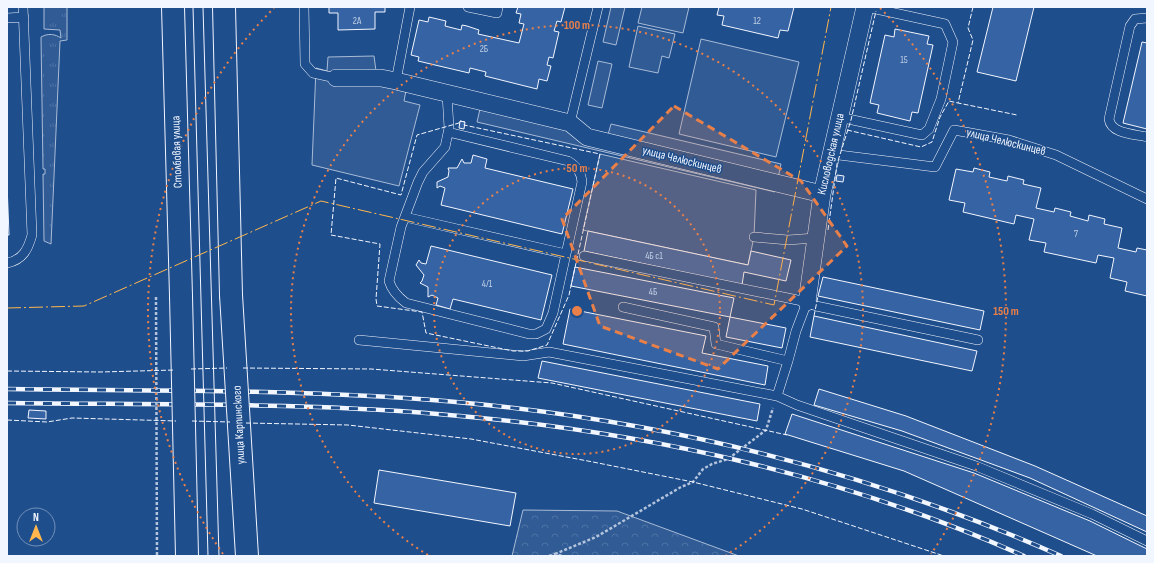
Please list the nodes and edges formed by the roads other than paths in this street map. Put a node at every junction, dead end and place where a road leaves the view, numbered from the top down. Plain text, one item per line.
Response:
1 (23, 7) edge
2 (173, 7) edge
3 (224, 7) edge
4 (304, 7) edge
5 (410, 7) edge
6 (468, 7) edge
7 (498, 7) edge
8 (598, 7) edge
9 (866, 7) edge
10 (24, 17) junction
11 (7, 18) edge
12 (1147, 18) edge
13 (336, 78) joint
14 (396, 81) junction
15 (447, 94) junction
16 (839, 117) junction
17 (570, 123) junction
18 (448, 132) junction
19 (1147, 137) edge
20 (831, 154) junction
21 (822, 194) junction
22 (1147, 199) edge
23 (405, 217) junction
24 (754, 237) dead end
25 (816, 238) junction
26 (566, 254) junction
27 (584, 256) dead end
28 (7, 263) edge
29 (807, 302) junction
30 (623, 307) dead end
31 (360, 340) dead end
32 (978, 340) dead end
33 (788, 361) junction
34 (777, 396) junction
35 (1147, 541) edge
36 (187, 556) edge
37 (247, 556) edge

1 - 10 lane
2 - 36 main road, Столбовая улица, bridge
3 - 37 main road, улица Карпинского, bridge
4 - 13 lane
5 - 14 lane
6 - 7 lane
8 - 17 lane
9 - 16 street, Кисловодская улица
9 - 16 lane
10 - 11 lane
10 - 28 lane
12 - 19 lane
13 - 14 street, улица Челюскинцев
14 - 15 street, улица Челюскинцев
15 - 17 street, улица Челюскинцев
15 - 18 lane
16 - 20 street, Кисловодская улица
17 - 21 street, улица Челюскинцев
18 - 23 lane
18 - 26 lane
20 - 21 street, Кисловодская улица
20 - 22 lane, улица Челюскинцев
21 - 25 street, Кисловодская улица
23 - 26 lane
23 - 26 lane
24 - 25 lane
25 - 29 street, Кисловодская улица
27 - 29 lane
29 - 32 lane
29 - 33 lane
30 - 33 lane
31 - 34 lane
33 - 34 lane
34 - 35 lane

